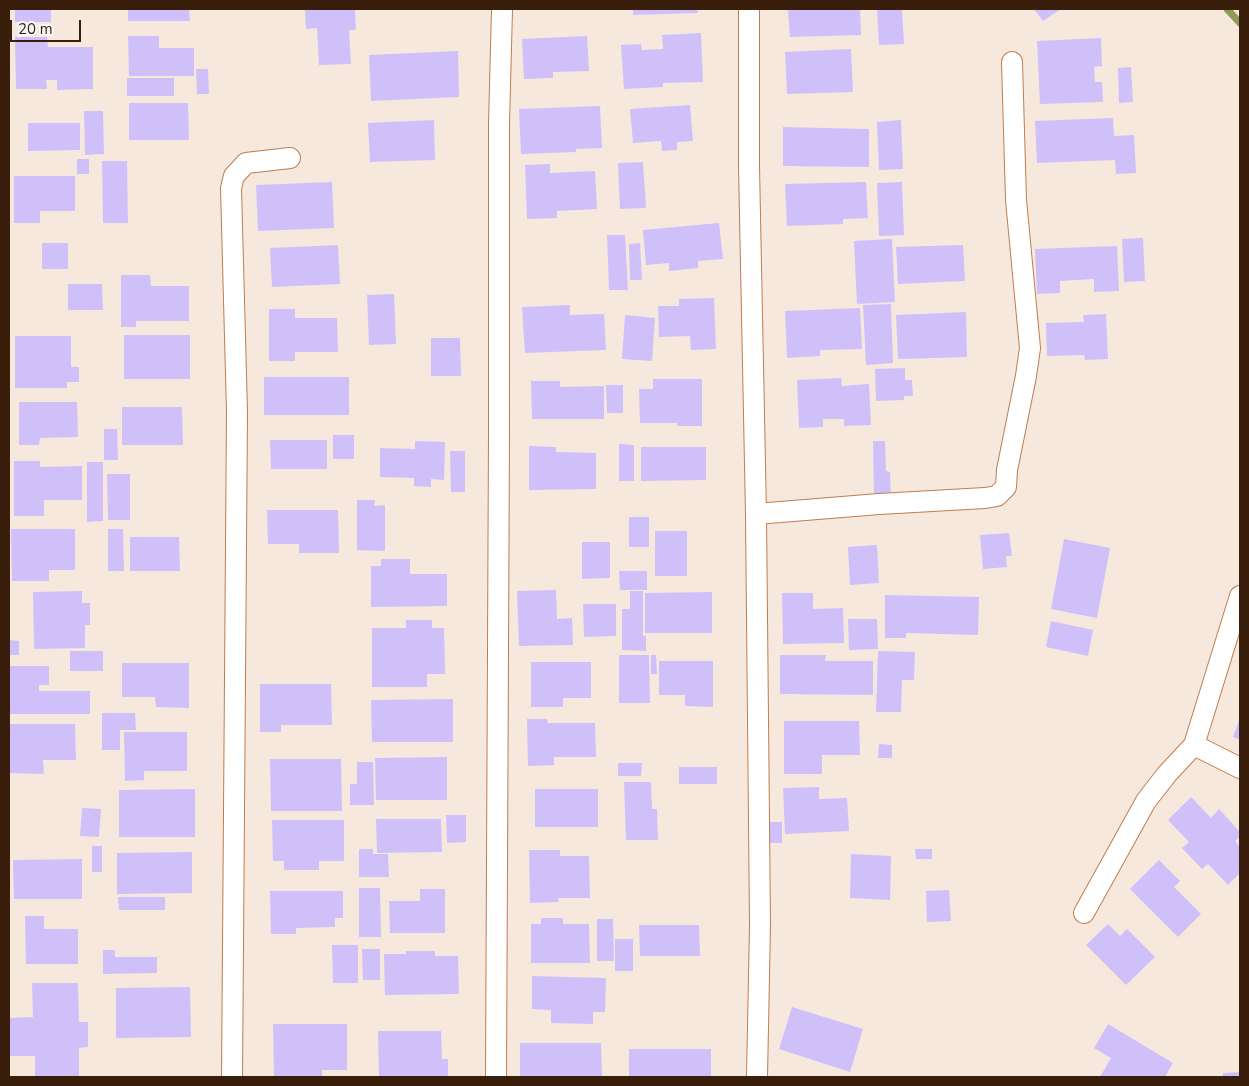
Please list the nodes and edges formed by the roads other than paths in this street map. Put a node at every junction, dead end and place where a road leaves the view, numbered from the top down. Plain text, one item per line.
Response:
1 (502, 9) edge
2 (749, 9) edge
3 (1012, 62) dead end
4 (290, 158) dead end
5 (756, 514) junction
6 (1240, 596) edge
7 (1194, 745) junction
8 (1240, 768) edge
9 (1084, 913) dead end
10 (232, 1077) edge
11 (496, 1077) edge
12 (757, 1077) edge

1 - 11 street
2 - 5 street
3 - 5 street
4 - 10 street
5 - 12 street
6 - 7 street
7 - 8 street
7 - 9 street

